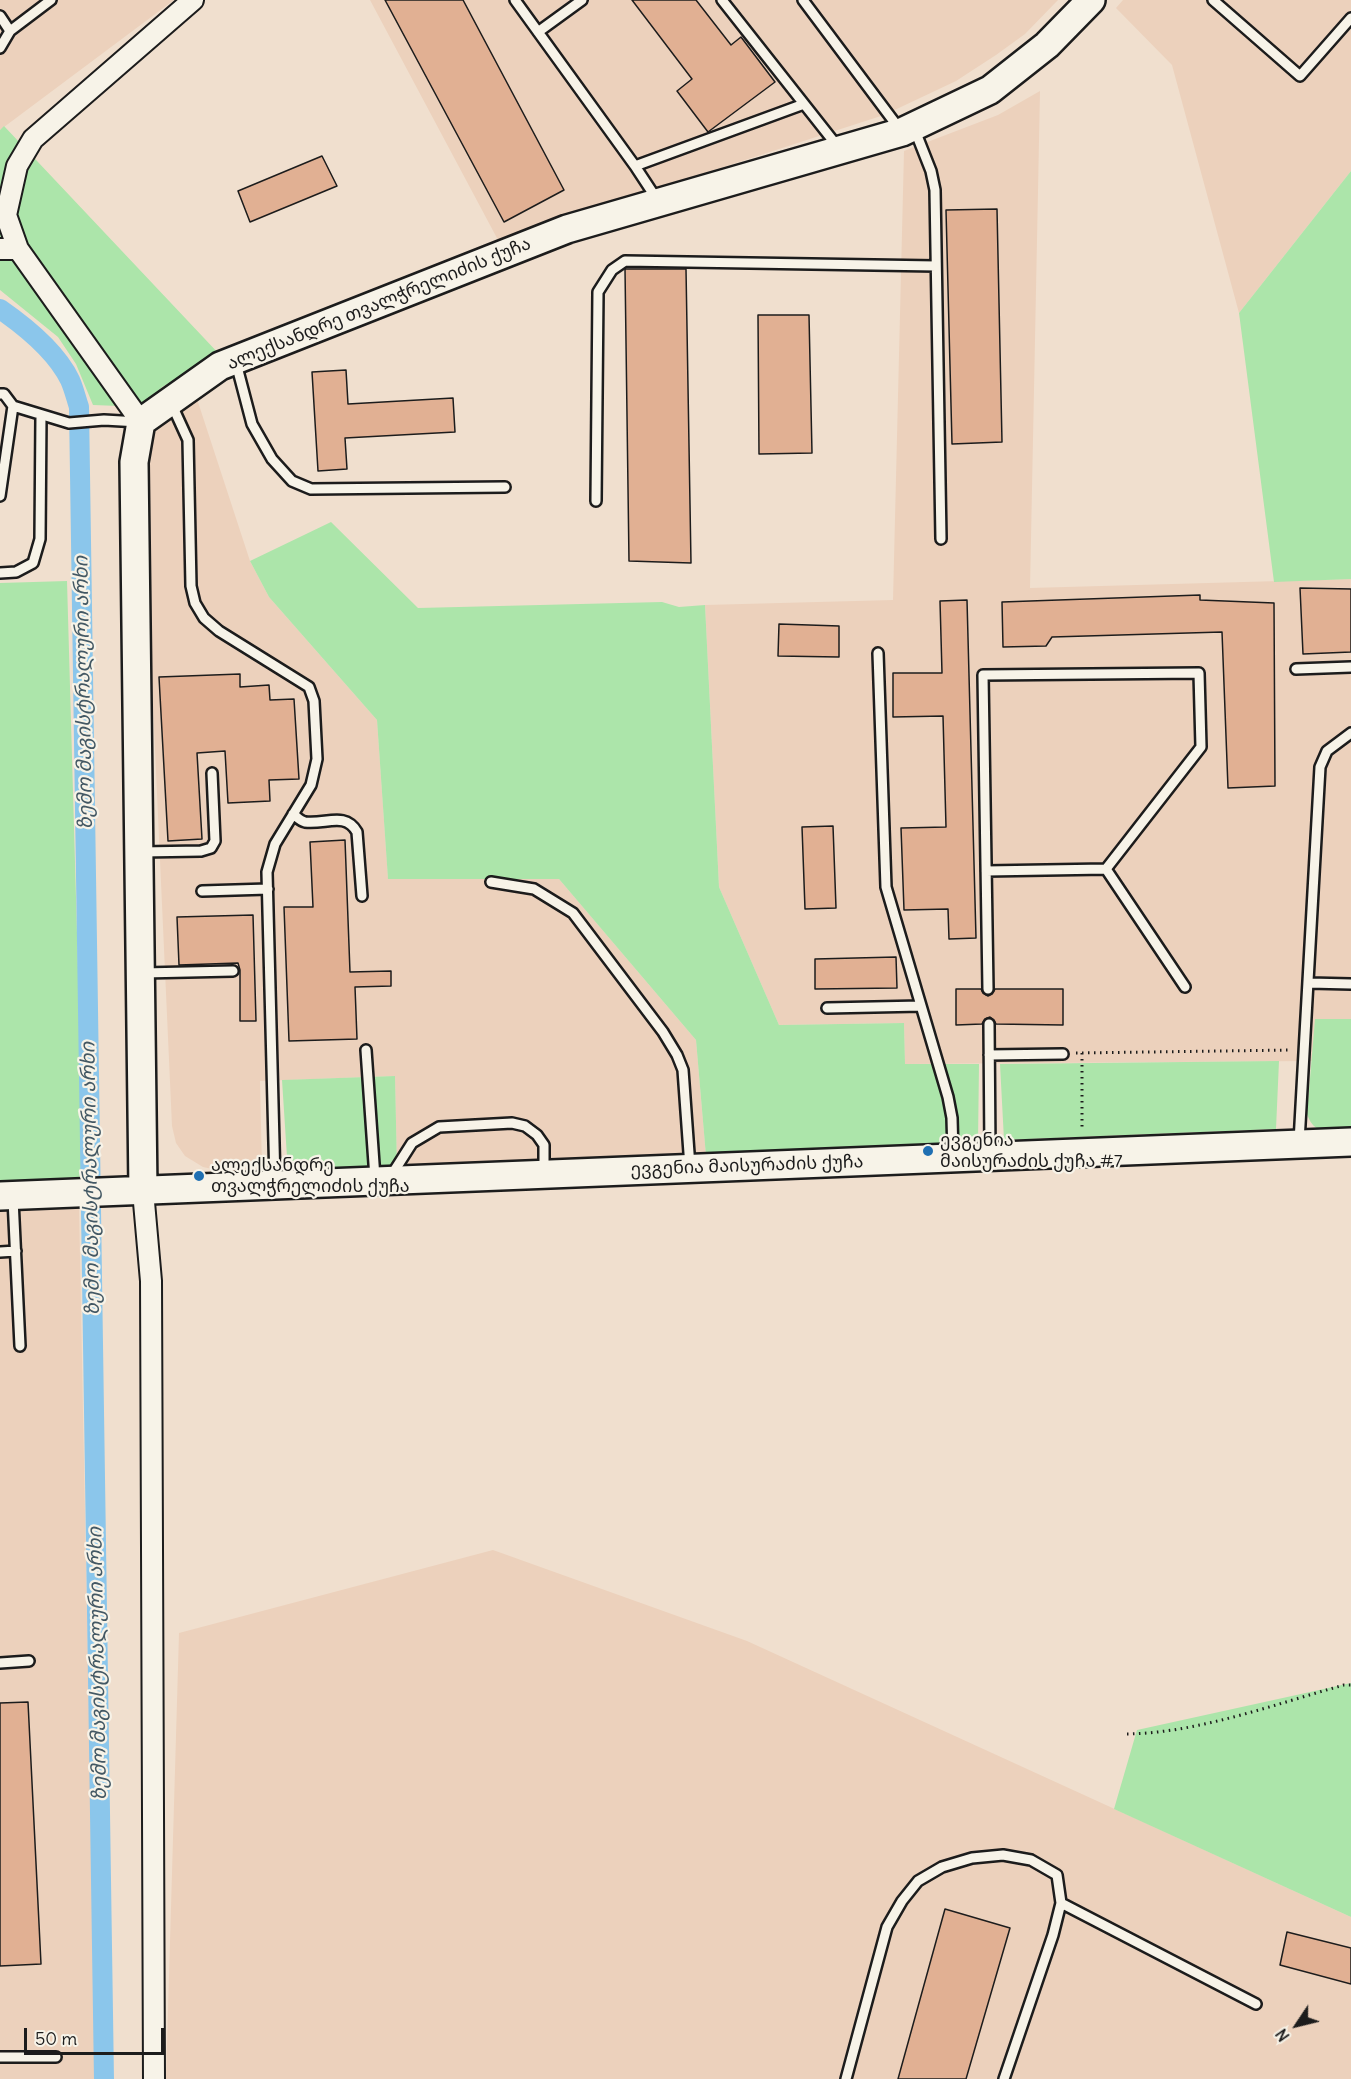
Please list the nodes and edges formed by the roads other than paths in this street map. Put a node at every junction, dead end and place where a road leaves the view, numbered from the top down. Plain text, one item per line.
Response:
1 (51, 0) edge
2 (193, 0) edge
3 (515, 0) edge
4 (582, 0) edge
5 (722, 0) edge
6 (803, 0) edge
7 (1090, 0) edge
8 (1214, 0) edge
9 (0, 16) edge
10 (1351, 18) edge
11 (10, 31) junction
12 (538, 32) junction
13 (0, 48) edge
14 (804, 104) junction
15 (908, 130) junction
16 (840, 150) junction
17 (635, 166) junction
18 (658, 201) junction
19 (9, 249) edge
20 (936, 266) junction
21 (236, 360) junction
22 (0, 394) edge
23 (170, 402) junction
24 (13, 406) junction
25 (40, 415) junction
26 (141, 422) junction
27 (505, 487) dead end
28 (0, 496) edge
29 (596, 501) dead end
30 (941, 539) dead end
31 (0, 573) edge
32 (878, 653) dead end
33 (1351, 667) edge
34 (1296, 669) dead end
35 (1351, 733) edge
36 (212, 773) dead end
37 (293, 814) junction
38 (139, 852) junction
39 (1106, 869) junction
40 (986, 871) junction
41 (491, 882) dead end
42 (268, 889) junction
43 (202, 891) dead end
44 (362, 896) dead end
45 (233, 971) dead end
46 (140, 973) junction
47 (1309, 983) junction
48 (1351, 984) edge
49 (1185, 987) dead end
50 (988, 989) dead end
51 (921, 1006) junction
52 (827, 1008) dead end
53 (989, 1024) dead end
54 (366, 1050) dead end
55 (1063, 1054) road end
56 (989, 1055) junction
57 (1351, 1142) edge
58 (1299, 1144) junction
59 (990, 1155) junction
60 (953, 1157) junction
61 (691, 1169) junction
62 (544, 1174) junction
63 (382, 1180) junction
64 (275, 1185) junction
65 (131, 1192) junction
66 (7, 1196) edge
67 (16, 1251) junction
68 (0, 1252) edge
69 (20, 1346) dead end
70 (29, 1661) dead end
71 (0, 1663) edge
72 (1061, 1903) junction
73 (1256, 2004) dead end
74 (0, 2057) edge
75 (56, 2057) dead end
76 (154, 2079) edge
77 (846, 2079) edge
78 (1004, 2079) edge

1 - 11 lane
2 - 19 street
3 - 12 lane
4 - 12 lane
5 - 14 lane
6 - 15 lane
7 - 15 street, ალექსანდრე თვალჭრელიძის ქუჩა
8 - 10 lane
9 - 11 lane
11 - 13 lane
12 - 17 lane
14 - 16 lane
14 - 17 lane
15 - 16 street, ალექსანდრე თვალჭრელიძის ქუჩა
15 - 20 lane
16 - 18 street, ალექსანდრე თვალჭრელიძის ქუჩა
17 - 18 lane
18 - 21 street, ალექსანდრე თვალჭრელიძის ქუჩა
19 - 26 street
20 - 29 lane
20 - 30 lane
21 - 23 street, ალექსანდრე თვალჭრელიძის ქუჩა
21 - 27 lane
22 - 24 lane
23 - 26 street, ალექსანდრე თვალჭრელიძის ქუჩა
23 - 37 lane
24 - 25 lane
24 - 28 lane
25 - 26 lane
25 - 31 lane
26 - 38 street
32 - 51 lane
33 - 34 lane
35 - 47 lane
36 - 38 lane
37 - 42 lane
37 - 44 lane
38 - 46 street
39 - 40 lane
39 - 40 lane
39 - 49 lane
40 - 50 lane
41 - 61 lane
42 - 43 lane
42 - 64 lane
45 - 46 lane
46 - 65 street
47 - 48 lane
47 - 58 lane
51 - 52 lane
51 - 60 lane
53 - 56 lane
54 - 63 lane
55 - 56 lane
56 - 59 lane
57 - 58 street, ევგენია მაისურაძის ქუჩა
58 - 59 street, ევგენია მაისურაძის ქუჩა
59 - 60 street, ევგენია მაისურაძის ქუჩა
60 - 61 street, ევგენია მაისურაძის ქუჩა
61 - 62 street, ევგენია მაისურაძის ქუჩა
62 - 63 street, ევგენია მაისურაძის ქუჩა
62 - 63 lane
63 - 64 street, ევგენია მაისურაძის ქუჩა
64 - 65 street, ევგენია მაისურაძის ქუჩა
65 - 66 street, ევგენია მაისურაძის ქუჩა
65 - 76 street
66 - 67 lane
67 - 68 lane
67 - 69 lane
70 - 71 lane
72 - 73 lane
72 - 77 lane
72 - 78 lane
74 - 75 lane

